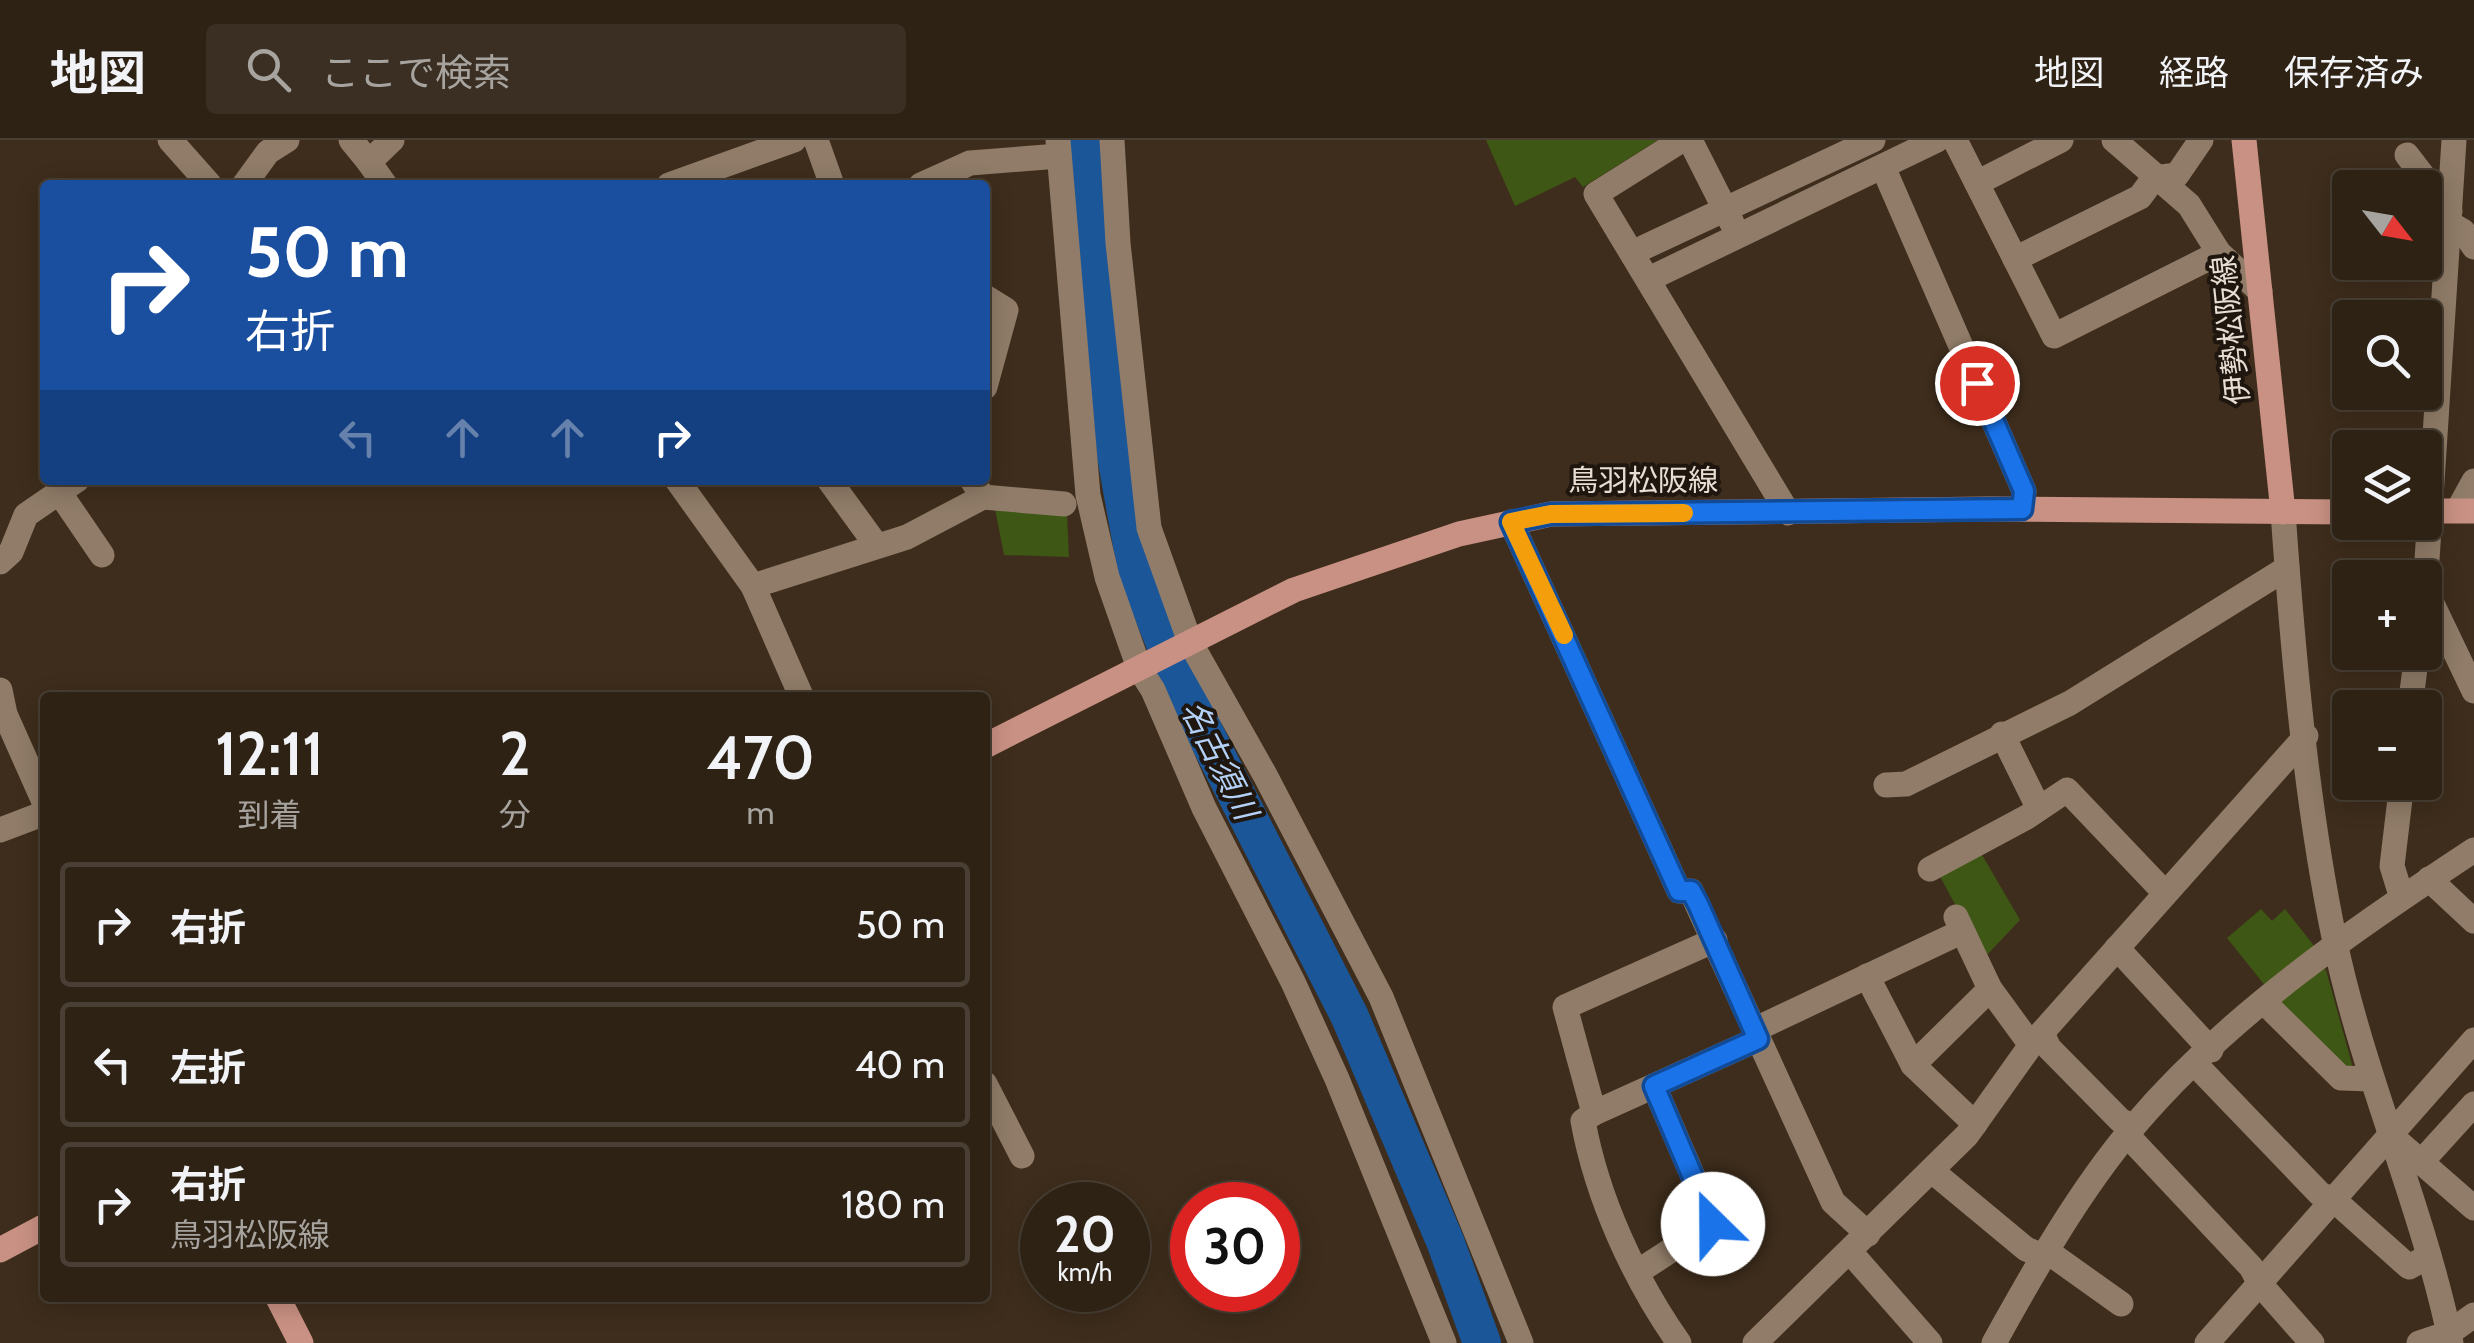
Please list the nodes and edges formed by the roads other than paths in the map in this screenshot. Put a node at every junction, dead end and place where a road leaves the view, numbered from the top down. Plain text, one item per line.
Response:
1 (170, 140) edge
2 (287, 140) edge
3 (351, 140) edge
4 (392, 140) edge
5 (794, 140) edge
6 (816, 140) edge
7 (1112, 140) edge
8 (1682, 140) edge
9 (1690, 140) edge
10 (1873, 140) edge
11 (1956, 140) edge
12 (2061, 140) edge
13 (2201, 140) edge
14 (2244, 140) edge
15 (2454, 140) edge
16 (2117, 141) edge
17 (1928, 143) edge
18 (1059, 148) edge
19 (2407, 155) dead end
20 (369, 162) junction
21 (1883, 167) junction
22 (2154, 178) junction
23 (206, 180) edge
24 (248, 180) edge
25 (381, 180) edge
26 (683, 180) edge
27 (830, 180) edge
28 (932, 180) edge
29 (1977, 183) junction
30 (1723, 210) junction
31 (2450, 217) junction
32 (1740, 236) junction
33 (2474, 247) edge
34 (1634, 252) junction
35 (2219, 253) junction
36 (2015, 259) junction
37 (1649, 279) junction
38 (2260, 291) junction
39 (990, 300) edge
40 (990, 369) edge
41 (2433, 430) edge
42 (2474, 481) edge
43 (681, 485) edge
44 (833, 485) edge
45 (68, 486) edge
46 (978, 489) edge
47 (1064, 504) dead end
48 (2022, 509) junction
49 (2466, 510) edge
50 (2283, 512) junction
51 (2332, 512) edge
52 (1788, 513) junction
53 (1511, 522) junction
54 (877, 546) junction
55 (102, 554) dead end
56 (0, 562) edge
57 (2287, 568) junction
58 (753, 586) junction
59 (2442, 625) edge
60 (1190, 642) junction
61 (1138, 668) junction
62 (0, 690) edge
63 (2474, 691) edge
64 (799, 692) edge
65 (2002, 734) junction
66 (2306, 736) junction
67 (990, 743) edge
68 (1886, 785) dead end
69 (40, 792) edge
70 (2400, 800) edge
71 (2038, 807) junction
72 (40, 816) edge
73 (0, 830) edge
74 (2474, 850) edge
75 (1930, 869) dead end
76 (2429, 879) junction
77 (2165, 893) junction
78 (2401, 895) junction
79 (2474, 921) edge
80 (1715, 940) junction
81 (2335, 941) junction
82 (2117, 948) junction
83 (1867, 976) junction
84 (1990, 989) junction
85 (2264, 1002) junction
86 (1756, 1034) junction
87 (2036, 1039) junction
88 (2474, 1040) edge
89 (2204, 1057) junction
90 (1914, 1065) junction
91 (2371, 1079) junction
92 (1654, 1086) junction
93 (990, 1094) edge
94 (2474, 1104) edge
95 (1594, 1113) junction
96 (1975, 1124) junction
97 (2130, 1131) junction
98 (2388, 1134) junction
99 (1022, 1156) dead end
100 (2423, 1160) junction
101 (1932, 1171) junction
102 (2334, 1200) junction
103 (2474, 1208) edge
104 (40, 1229) edge
105 (1860, 1243) junction
106 (0, 1250) edge
107 (2046, 1254) junction
108 (2429, 1256) junction
109 (1639, 1271) junction
110 (2260, 1284) junction
111 (280, 1302) edge
112 (2121, 1304) dead end
113 (2474, 1315) edge
114 (2450, 1338) edge
115 (1766, 1340) edge
116 (1998, 1341) edge
117 (301, 1343) edge
118 (1444, 1343) edge
119 (1521, 1343) edge
120 (1679, 1343) edge
121 (1930, 1343) edge
122 (2207, 1343) edge
123 (2312, 1343) edge
124 (2419, 1343) edge

1 - 23 street
2 - 24 street
3 - 20 street
4 - 20 street
5 - 26 street
6 - 27 street
7 - 60 street
8 - 34 street
9 - 30 street
10 - 30 street
11 - 29 street
12 - 29 street
13 - 22 street
14 - 38 main road, 伊勢松阪線
15 - 31 street
16 - 22 street
17 - 21 street
18 - 28 street
18 - 61 street
19 - 31 street
20 - 25 street
21 - 32 street
21 - 48 street
22 - 35 street
22 - 36 street
29 - 36 street
30 - 32 street
30 - 34 street
31 - 33 street
31 - 41 street
32 - 37 street
34 - 37 street
35 - 36 street
35 - 38 street
37 - 52 street
38 - 50 main road, 伊勢松阪線
39 - 40 street
42 - 49 street
43 - 58 street
44 - 54 street
45 - 55 street
45 - 56 street
46 - 47 street
46 - 54 street
48 - 50 main road, 鳥羽松阪線
48 - 52 main road, 鳥羽松阪線
50 - 51 main road, 鳥羽松阪線
50 - 57 street
52 - 53 main road, 鳥羽松阪線
53 - 60 main road, 鳥羽松阪線
53 - 80 street
54 - 58 street
57 - 65 street
57 - 66 street
58 - 64 street
59 - 63 street
60 - 61 main road, 鳥羽松阪線
60 - 119 street
61 - 67 main road, 鳥羽松阪線
61 - 118 street
62 - 69 street
65 - 68 street
65 - 71 street
66 - 77 street
66 - 81 street
70 - 78 street
71 - 75 street
71 - 77 street
72 - 73 street
74 - 76 street
76 - 78 street
76 - 79 street
77 - 82 street
78 - 81 street
80 - 86 street
80 - 95 street
81 - 85 street
81 - 91 street
82 - 87 street
82 - 89 street
83 - 84 street
83 - 86 street
83 - 90 street
84 - 87 street
84 - 90 street
85 - 89 street
85 - 91 street
86 - 92 street
86 - 105 street
87 - 96 street
87 - 97 street
88 - 98 street
89 - 97 street
89 - 102 street
90 - 96 street
91 - 98 street
92 - 95 street
92 - 109 street
93 - 99 street
94 - 100 street
95 - 109 street
96 - 101 street
97 - 107 street
97 - 110 street
98 - 100 street
98 - 102 street
98 - 108 street
100 - 103 street
101 - 105 street
101 - 107 street
102 - 108 street
102 - 110 street
104 - 106 main road
105 - 115 street
105 - 121 street
107 - 112 street
107 - 116 street
108 - 114 street
109 - 120 street
110 - 122 street
110 - 123 street
111 - 117 main road
113 - 114 street
114 - 124 street

